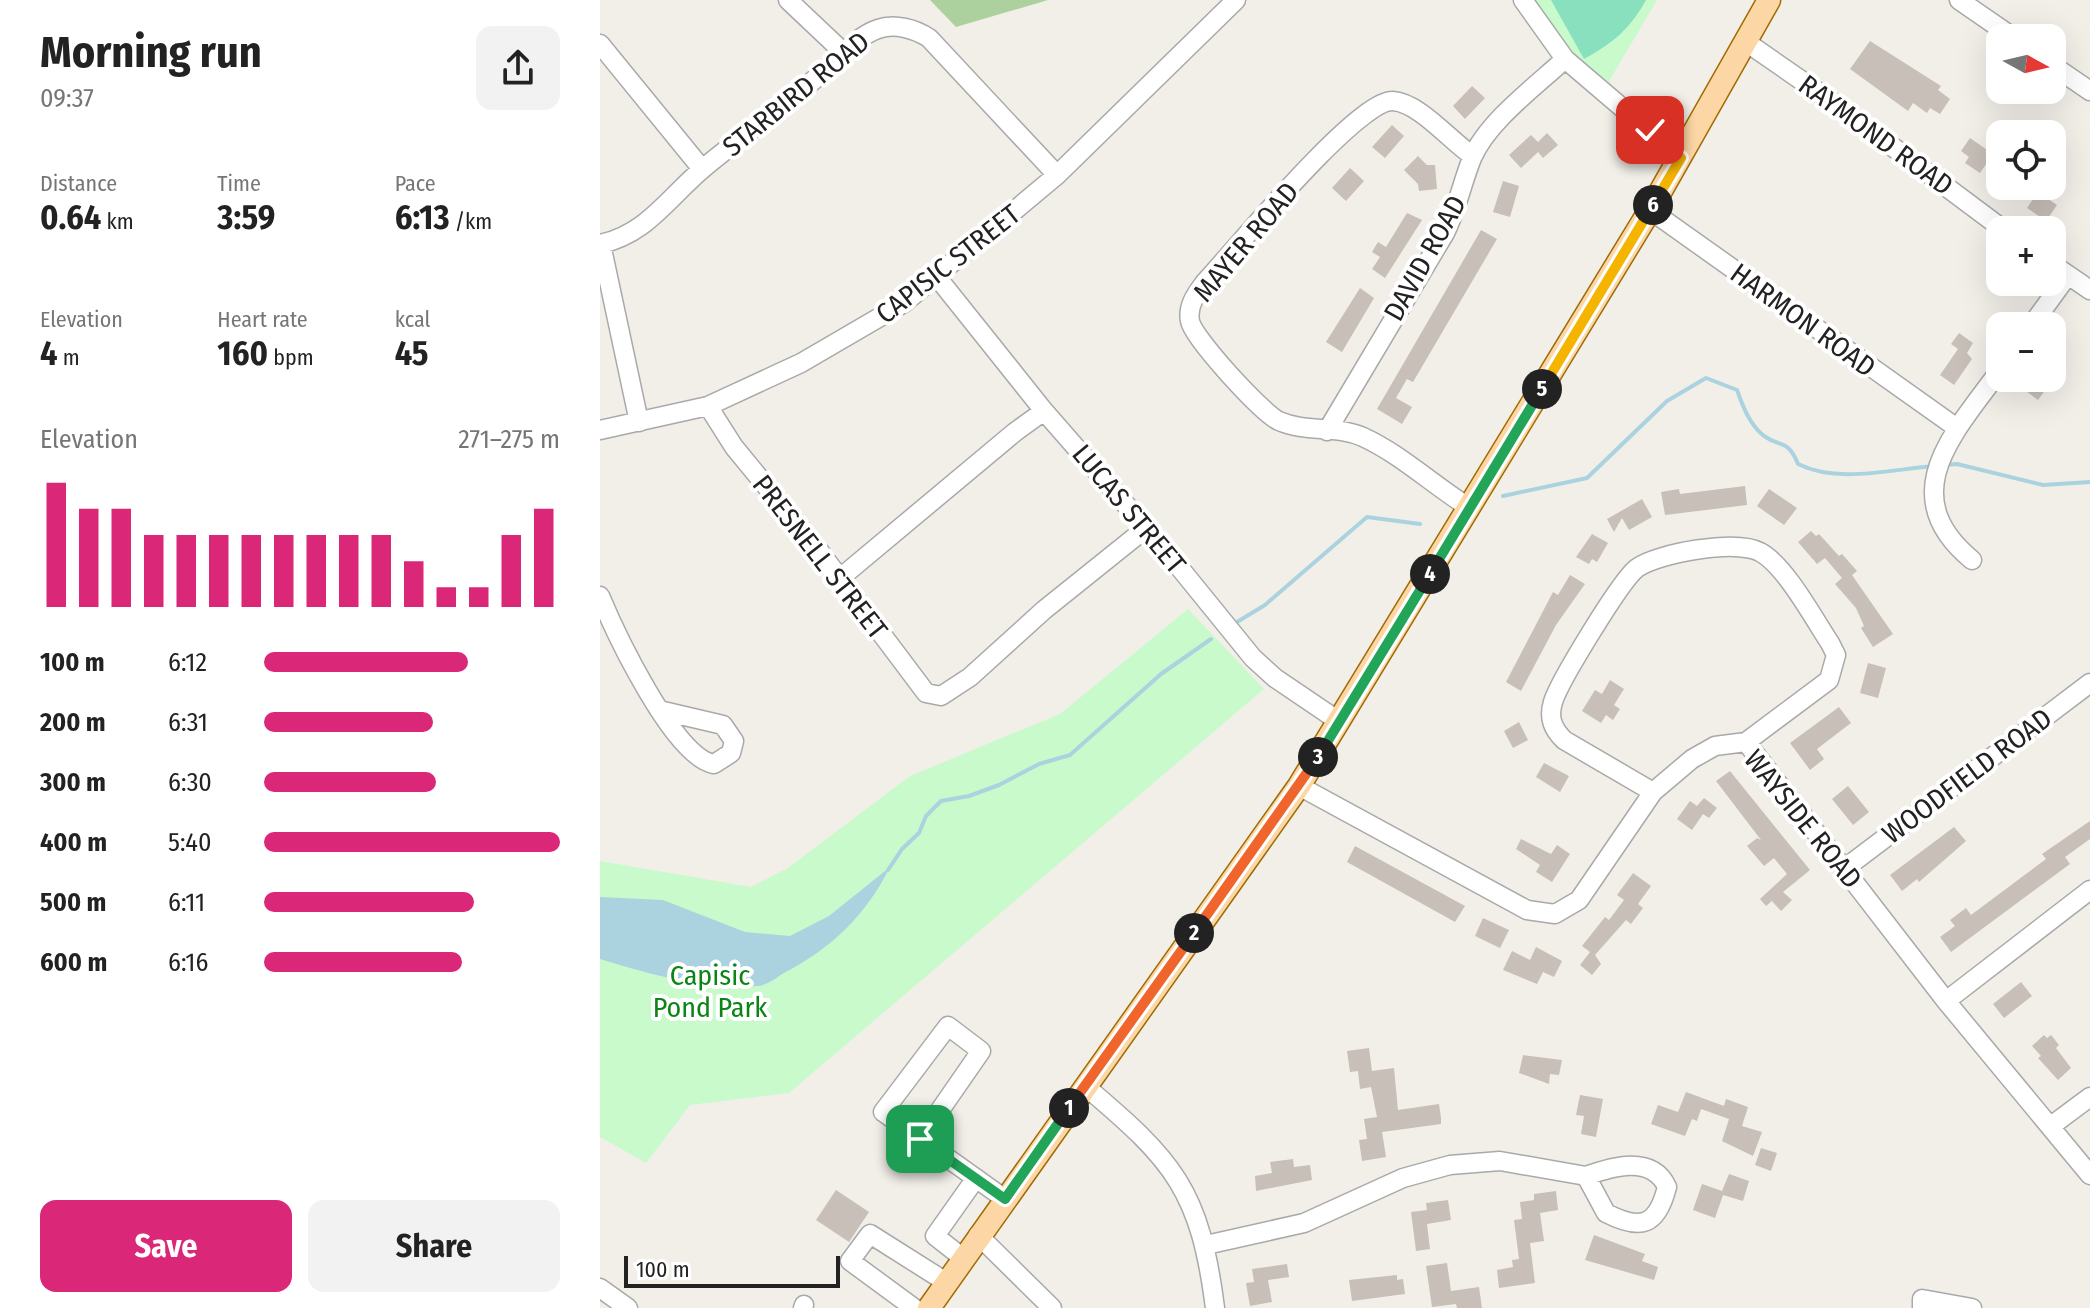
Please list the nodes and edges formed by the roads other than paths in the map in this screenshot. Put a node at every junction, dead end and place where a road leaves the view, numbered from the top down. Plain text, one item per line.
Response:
1 (788, 0) edge
2 (1236, 0) edge
3 (1523, 0) edge
4 (1769, 0) edge
5 (1959, 0) edge
6 (1994, 24) edge
7 (1746, 42) junction
8 (600, 44) edge
9 (843, 52) junction
10 (1565, 59) junction
11 (2066, 75) edge
12 (2090, 91) edge
13 (1473, 156) junction
14 (1681, 158) junction
15 (702, 169) junction
16 (1057, 175) junction
17 (1650, 210) junction
18 (1986, 217) edge
19 (601, 244) edge
20 (2068, 275) joint
21 (937, 277) junction
22 (2090, 290) edge
23 (2041, 312) edge
24 (1986, 389) edge
25 (708, 406) junction
26 (1044, 411) junction
27 (639, 422) junction
28 (1957, 428) junction
29 (600, 430) edge
30 (1327, 431) junction
31 (1470, 508) junction
32 (1145, 529) junction
33 (1972, 560) dead end
34 (839, 579) junction
35 (600, 596) edge
36 (2090, 683) edge
37 (659, 710) dead end
38 (1340, 722) junction
39 (1746, 742) junction
40 (1299, 786) junction
41 (1653, 792) junction
42 (1844, 869) junction
43 (2090, 890) edge
44 (1946, 1001) junction
45 (1085, 1086) junction
46 (2090, 1097) edge
47 (2051, 1126) junction
48 (920, 1139) junction
49 (2090, 1175) edge
50 (1586, 1176) dead end
51 (976, 1178) junction
52 (1005, 1199) junction
53 (978, 1235) junction
54 (1206, 1245) junction
55 (963, 1258) junction
56 (946, 1282) junction
57 (600, 1288) edge
58 (1922, 1304) edge
59 (628, 1308) edge
60 (914, 1308) edge
61 (929, 1308) edge
62 (1052, 1308) edge
63 (1215, 1308) edge
64 (1972, 1308) edge

1 - 9 street
2 - 16 street, CAPISIC STREET
3 - 10 street
4 - 7 main road
5 - 6 street
7 - 14 main road
7 - 18 street, RAYMOND ROAD
8 - 15 street
9 - 15 street, STARBIRD ROAD
9 - 16 street, STARBIRD ROAD
10 - 13 street, DAVID ROAD
10 - 14 street
11 - 12 street
13 - 30 street, DAVID ROAD
13 - 30 street, MAYER ROAD
14 - 17 main road
15 - 19 street, STARBIRD ROAD
16 - 21 street, CAPISIC STREET
17 - 28 street, HARMON ROAD
17 - 31 main road
19 - 27 street
20 - 22 street
20 - 23 street
21 - 25 street, CAPISIC STREET
21 - 26 street, LUCAS STREET
24 - 28 street
25 - 27 street, CAPISIC STREET
25 - 34 street, PRESNELL STREET
26 - 32 street, LUCAS STREET
26 - 34 street
27 - 29 street, CAPISIC STREET
28 - 33 street
30 - 31 street, MAYER ROAD
31 - 38 main road
32 - 34 street, PRESNELL STREET
32 - 38 street, LUCAS STREET
35 - 37 street
36 - 42 street, WOODFIELD ROAD
38 - 40 main road
39 - 41 street, WAYSIDE ROAD
39 - 41 street
39 - 42 street, WAYSIDE ROAD
40 - 41 street, WAYSIDE ROAD
40 - 45 main road
42 - 44 street, WAYSIDE ROAD
43 - 44 street
44 - 47 street, WAYSIDE ROAD
45 - 52 main road
45 - 54 street
46 - 47 street
47 - 49 street, WAYSIDE ROAD
48 - 48 street
48 - 51 street
50 - 54 street
51 - 52 street
51 - 55 street
52 - 53 main road
53 - 55 main road
53 - 62 street
54 - 63 street
55 - 56 main road
56 - 60 street
56 - 61 main road
57 - 59 street
58 - 64 street

